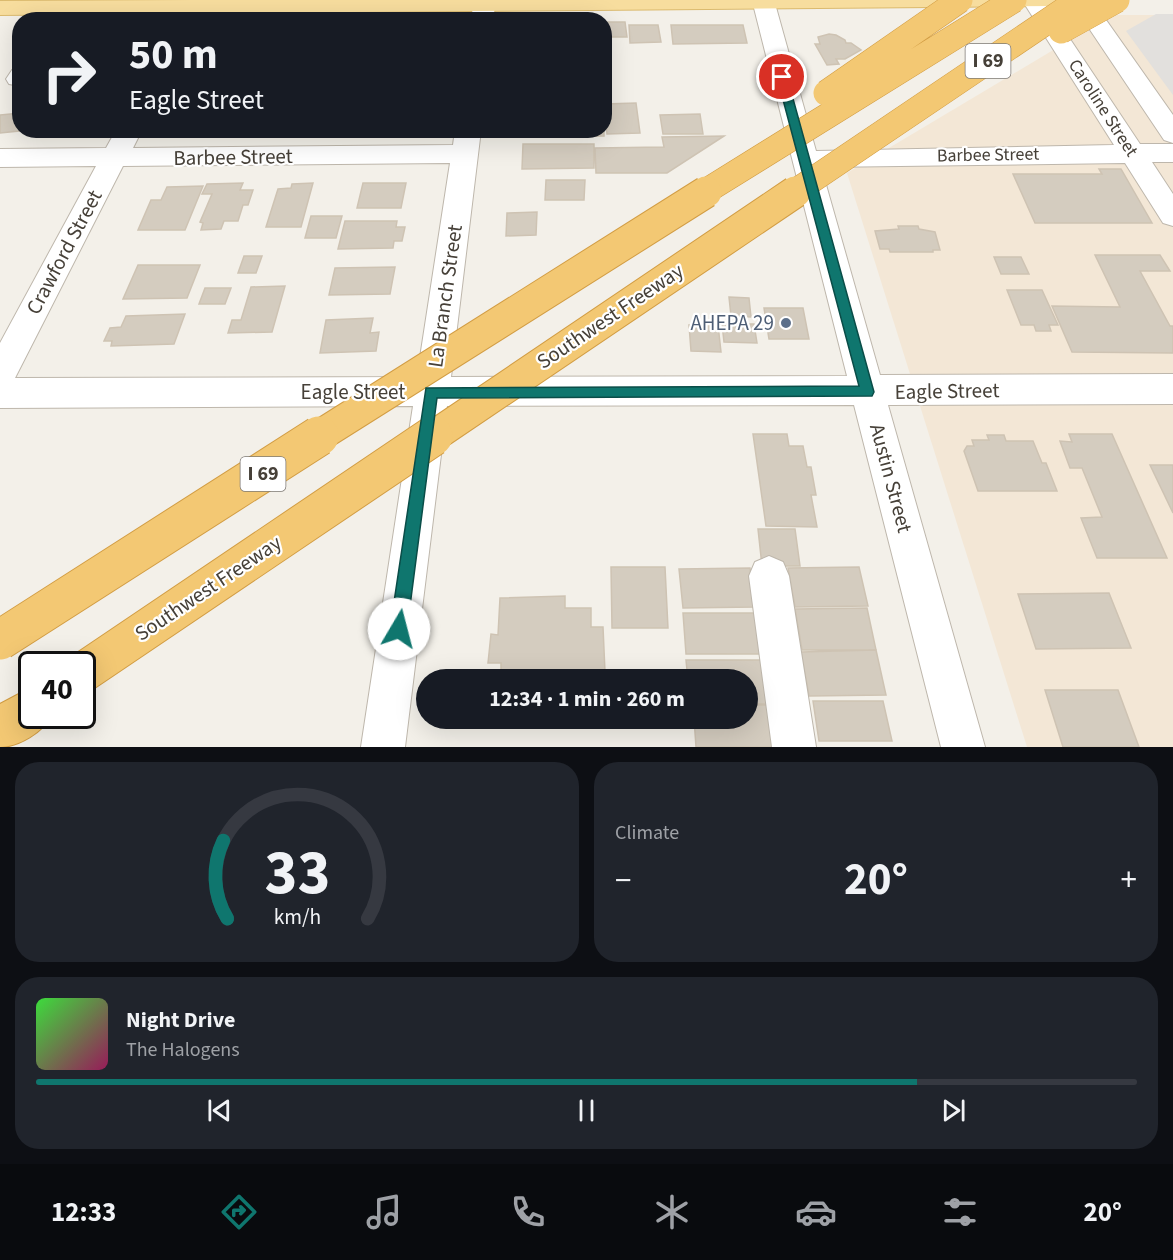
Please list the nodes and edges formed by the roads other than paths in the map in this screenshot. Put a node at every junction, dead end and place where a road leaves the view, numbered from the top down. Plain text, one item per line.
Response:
1 (960, 0) edge
2 (1014, 0) edge
3 (1033, 0) edge
4 (1059, 0) edge
5 (1080, 0) edge
6 (1117, 0) edge
7 (763, 2) edge
8 (197, 6) edge
9 (0, 8) edge
10 (484, 8) edge
11 (45, 12) edge
12 (76, 12) edge
13 (897, 123) junction
14 (1173, 134) edge
15 (124, 138) edge
16 (467, 142) edge
17 (1132, 152) junction
18 (1173, 153) edge
19 (0, 158) edge
20 (113, 158) junction
21 (803, 158) junction
22 (1173, 216) edge
23 (525, 304) junction
24 (0, 374) edge
25 (1173, 389) edge
26 (431, 392) junction
27 (867, 392) junction
28 (0, 393) edge
29 (769, 576) dead end
30 (0, 640) edge
31 (96, 664) edge
32 (18, 717) edge
33 (0, 729) edge
34 (383, 747) edge
35 (794, 747) edge
36 (963, 747) edge

1 - 23 highway, bridge
2 - 23 highway, I 69, bridge
3 - 4 main road
3 - 7 main road
3 - 17 street, Caroline Street
5 - 13 highway, Southwest Freeway / I 69, bridge
5 - 14 street, Caroline Street
6 - 13 highway, bridge
7 - 10 main road
7 - 21 street, Austin Street
8 - 10 main road
8 - 12 main road
9 - 11 main road
13 - 31 highway, Southwest Freeway / I 69, bridge
15 - 20 street, Crawford Street
16 - 20 street, Barbee Street
16 - 26 street, La Branch Street
17 - 18 street, Barbee Street
17 - 21 street, Barbee Street
17 - 22 street, Caroline Street
19 - 20 street, Barbee Street
20 - 24 street, Crawford Street
21 - 27 street, Austin Street
23 - 30 highway, I 69, bridge
25 - 27 street, Eagle Street
26 - 27 street, Eagle Street
26 - 28 street, Eagle Street
26 - 34 street, La Branch Street
27 - 36 street, Austin Street
29 - 35 street
32 - 33 highway

